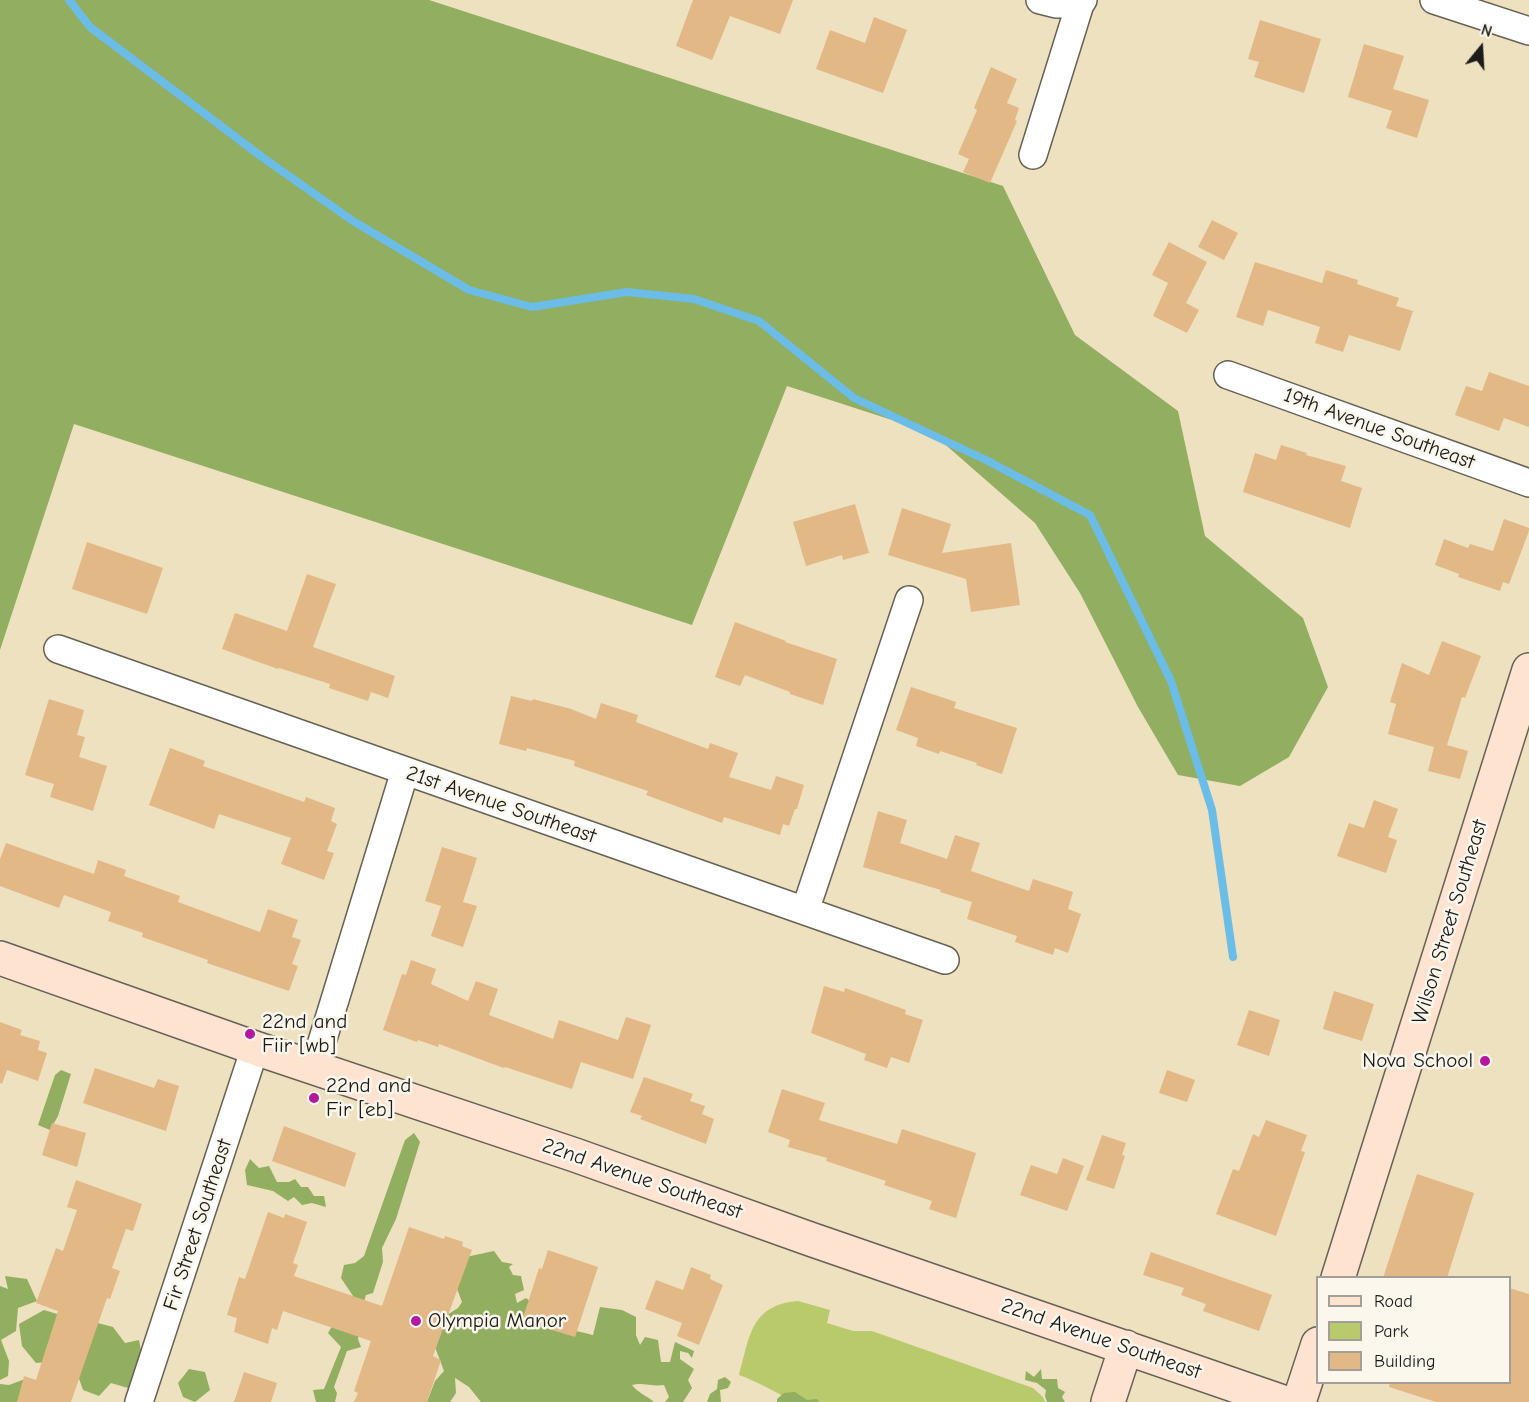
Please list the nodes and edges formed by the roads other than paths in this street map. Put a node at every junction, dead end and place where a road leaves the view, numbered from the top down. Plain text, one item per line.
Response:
1 (1040, 0) edge
2 (1434, 0) edge
3 (1082, 2) edge
4 (1529, 31) edge
5 (1033, 155) dead end
6 (1228, 375) dead end
7 (1529, 483) edge
8 (909, 600) dead end
9 (58, 649) dead end
10 (1529, 670) edge
11 (405, 771) junction
12 (805, 911) junction
13 (0, 958) edge
14 (945, 960) dead end
15 (255, 1048) junction
16 (314, 1068) junction
17 (1339, 1276) edge
18 (1126, 1347) junction
19 (1316, 1347) edge
20 (139, 1402) edge
21 (1108, 1402) edge
22 (1283, 1402) edge
23 (1299, 1402) edge

1 - 3 street
2 - 4 street
3 - 5 street
6 - 7 street, 19th Avenue Southeast
8 - 12 street
9 - 11 street, 21st Avenue Southeast
10 - 17 street, Wilson Street Southeast
11 - 12 street, 21st Avenue Southeast
11 - 16 street
12 - 14 street, 21st Avenue Southeast
13 - 15 street, 22nd Avenue Southeast
15 - 16 street, 22nd Avenue Southeast
15 - 20 street, Fir Street Southeast
16 - 18 street, 22nd Avenue Southeast
18 - 21 street
18 - 22 street, 22nd Avenue Southeast
19 - 23 street

